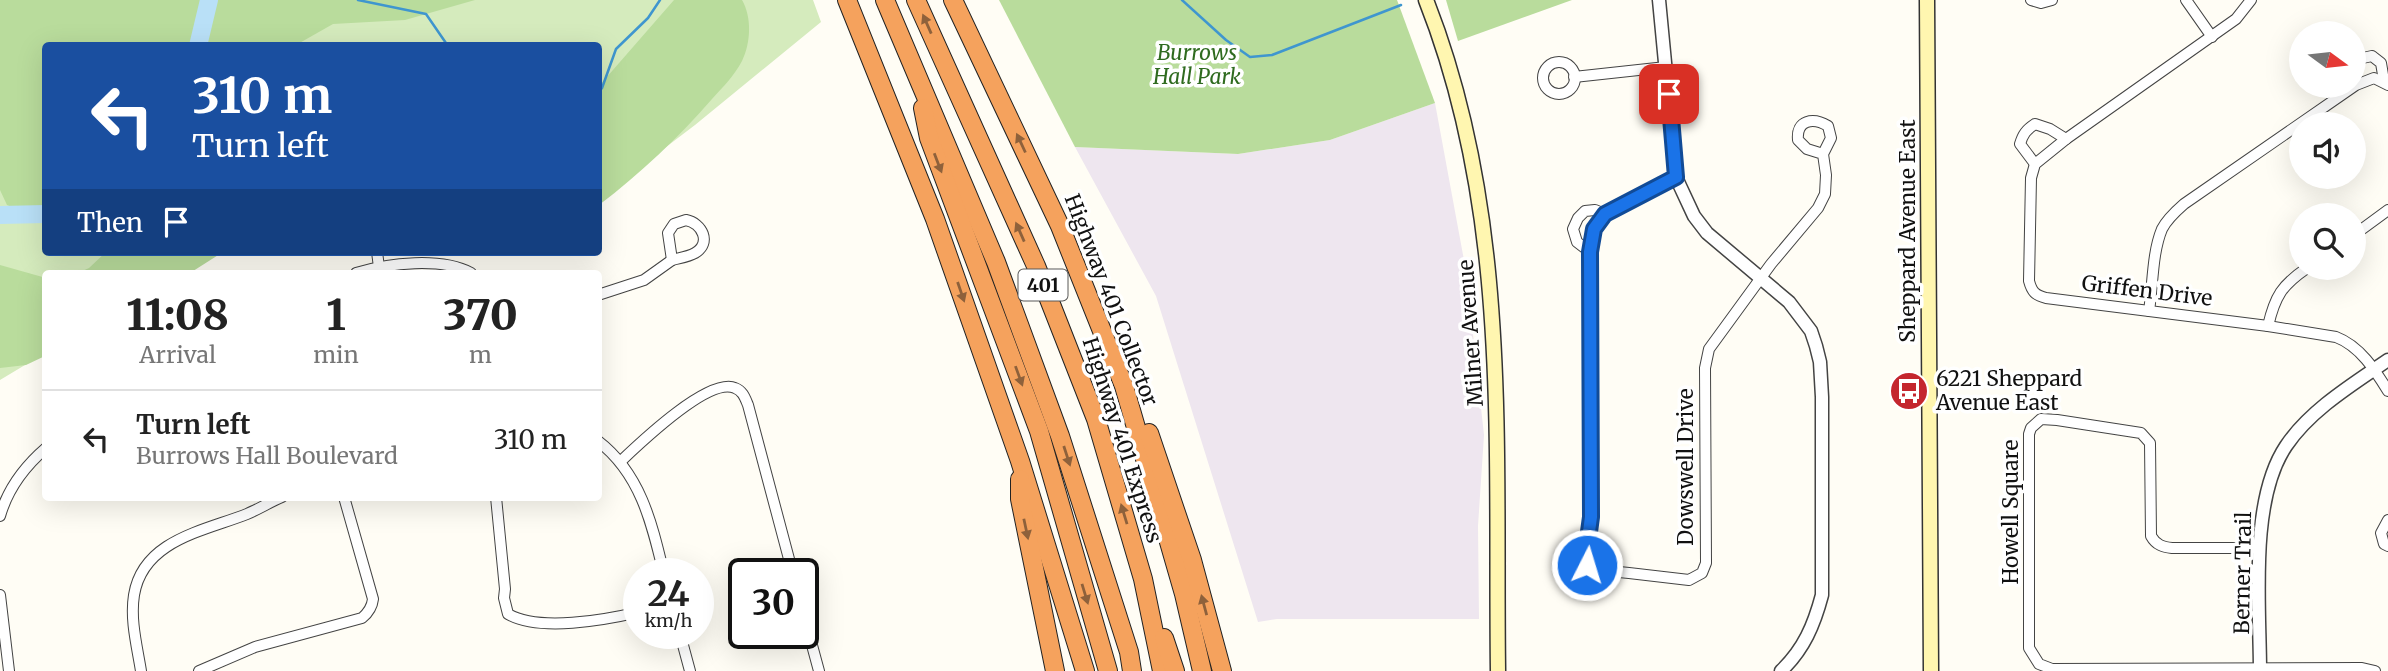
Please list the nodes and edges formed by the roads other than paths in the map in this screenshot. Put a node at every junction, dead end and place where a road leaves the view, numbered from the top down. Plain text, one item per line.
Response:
1 (847, 0) edge
2 (885, 0) edge
3 (916, 0) edge
4 (953, 0) edge
5 (1426, 0) edge
6 (1659, 0) edge
7 (1927, 0) edge
8 (2031, 0) edge
9 (2052, 0) edge
10 (2186, 0) edge
11 (2251, 0) edge
12 (2212, 37) junction
13 (2366, 57) edge
14 (1666, 67) junction
15 (916, 74) junction
16 (1574, 77) dead end
17 (2366, 79) edge
18 (2386, 83) edge
19 (2331, 98) edge
20 (2066, 139) junction
21 (1824, 154) dead end
22 (2035, 164) junction
23 (1676, 177) junction
24 (2388, 210) edge
25 (1605, 214) junction
26 (2366, 226) edge
27 (1590, 252) junction
28 (378, 256) edge
29 (672, 260) dead end
30 (379, 267) junction
31 (368, 270) edge
32 (462, 270) edge
33 (1761, 278) junction
34 (2290, 280) edge
35 (602, 294) edge
36 (2149, 311) junction
37 (2268, 326) junction
38 (2388, 360) edge
39 (2373, 370) junction
40 (1124, 386) junction
41 (2388, 391) edge
42 (602, 444) edge
43 (42, 452) edge
44 (621, 461) junction
45 (1020, 461) junction
46 (273, 501) edge
47 (345, 501) edge
48 (496, 501) edge
49 (0, 516) edge
50 (2388, 520) edge
51 (2388, 546) edge
52 (2260, 548) junction
53 (660, 558) edge
54 (789, 558) edge
55 (1143, 579) junction
56 (0, 595) edge
57 (623, 615) edge
58 (684, 649) edge
59 (813, 649) edge
60 (2260, 670) edge
61 (9, 671) edge
62 (141, 671) edge
63 (199, 671) edge
64 (690, 671) edge
65 (819, 671) edge
66 (1055, 671) edge
67 (1086, 671) edge
68 (1108, 671) edge
69 (1132, 671) edge
70 (1162, 671) edge
71 (1175, 671) edge
72 (1202, 671) edge
73 (1222, 671) edge
74 (1498, 671) edge
75 (1781, 671) edge
76 (1931, 671) edge
77 (2375, 671) edge

1 -> 45 highway
2 - 15 highway, 401
55 -> 3 highway, Highway 401 Express / 401
40 -> 4 highway, Highway 401 Collector / 401
5 - 74 main road, Milner Avenue
6 - 14 street
7 - 76 main road, Sheppard Avenue East
8 - 9 street
10 - 12 street
11 - 12 street
12 - 20 street
13 - 18 street
14 - 16 street
14 - 23 street
15 -> 68 highway
15 -> 69 highway, 401
17 - 18 street
19 - 36 street
20 - 22 street
20 - 22 street, Griffen Drive
21 - 33 street
22 - 36 street, Griffen Drive
23 - 25 street, Dowswell Drive
23 - 33 street
24 - 26 street
25 - 27 street, Dowswell Drive
25 - 27 street, Dowswell Drive
27 - 33 street, Dowswell Drive
28 - 30 street
29 - 35 street
30 - 31 street
30 - 32 street
33 - 75 street
34 - 37 street
36 - 37 street, Griffen Drive
37 - 39 street, Griffen Drive
38 - 39 street, Berner Trail
39 - 41 street, Griffen Drive
39 - 52 street, Berner Trail
40 - 72 highway, Highway 401 Collector / 401
73 -> 40 highway
42 - 44 street
43 - 49 street
44 - 53 street
44 - 54 street
45 -> 66 highway
45 - 67 highway
46 - 62 street
47 - 63 street
48 - 57 street
50 - 51 street
52 - 60 street, Berner Trail
52 - 60 street, Howell Square
55 - 70 highway, Highway 401 Express / 401
55 - 71 highway
56 - 61 street
58 - 64 street
59 - 65 street
60 - 77 street

